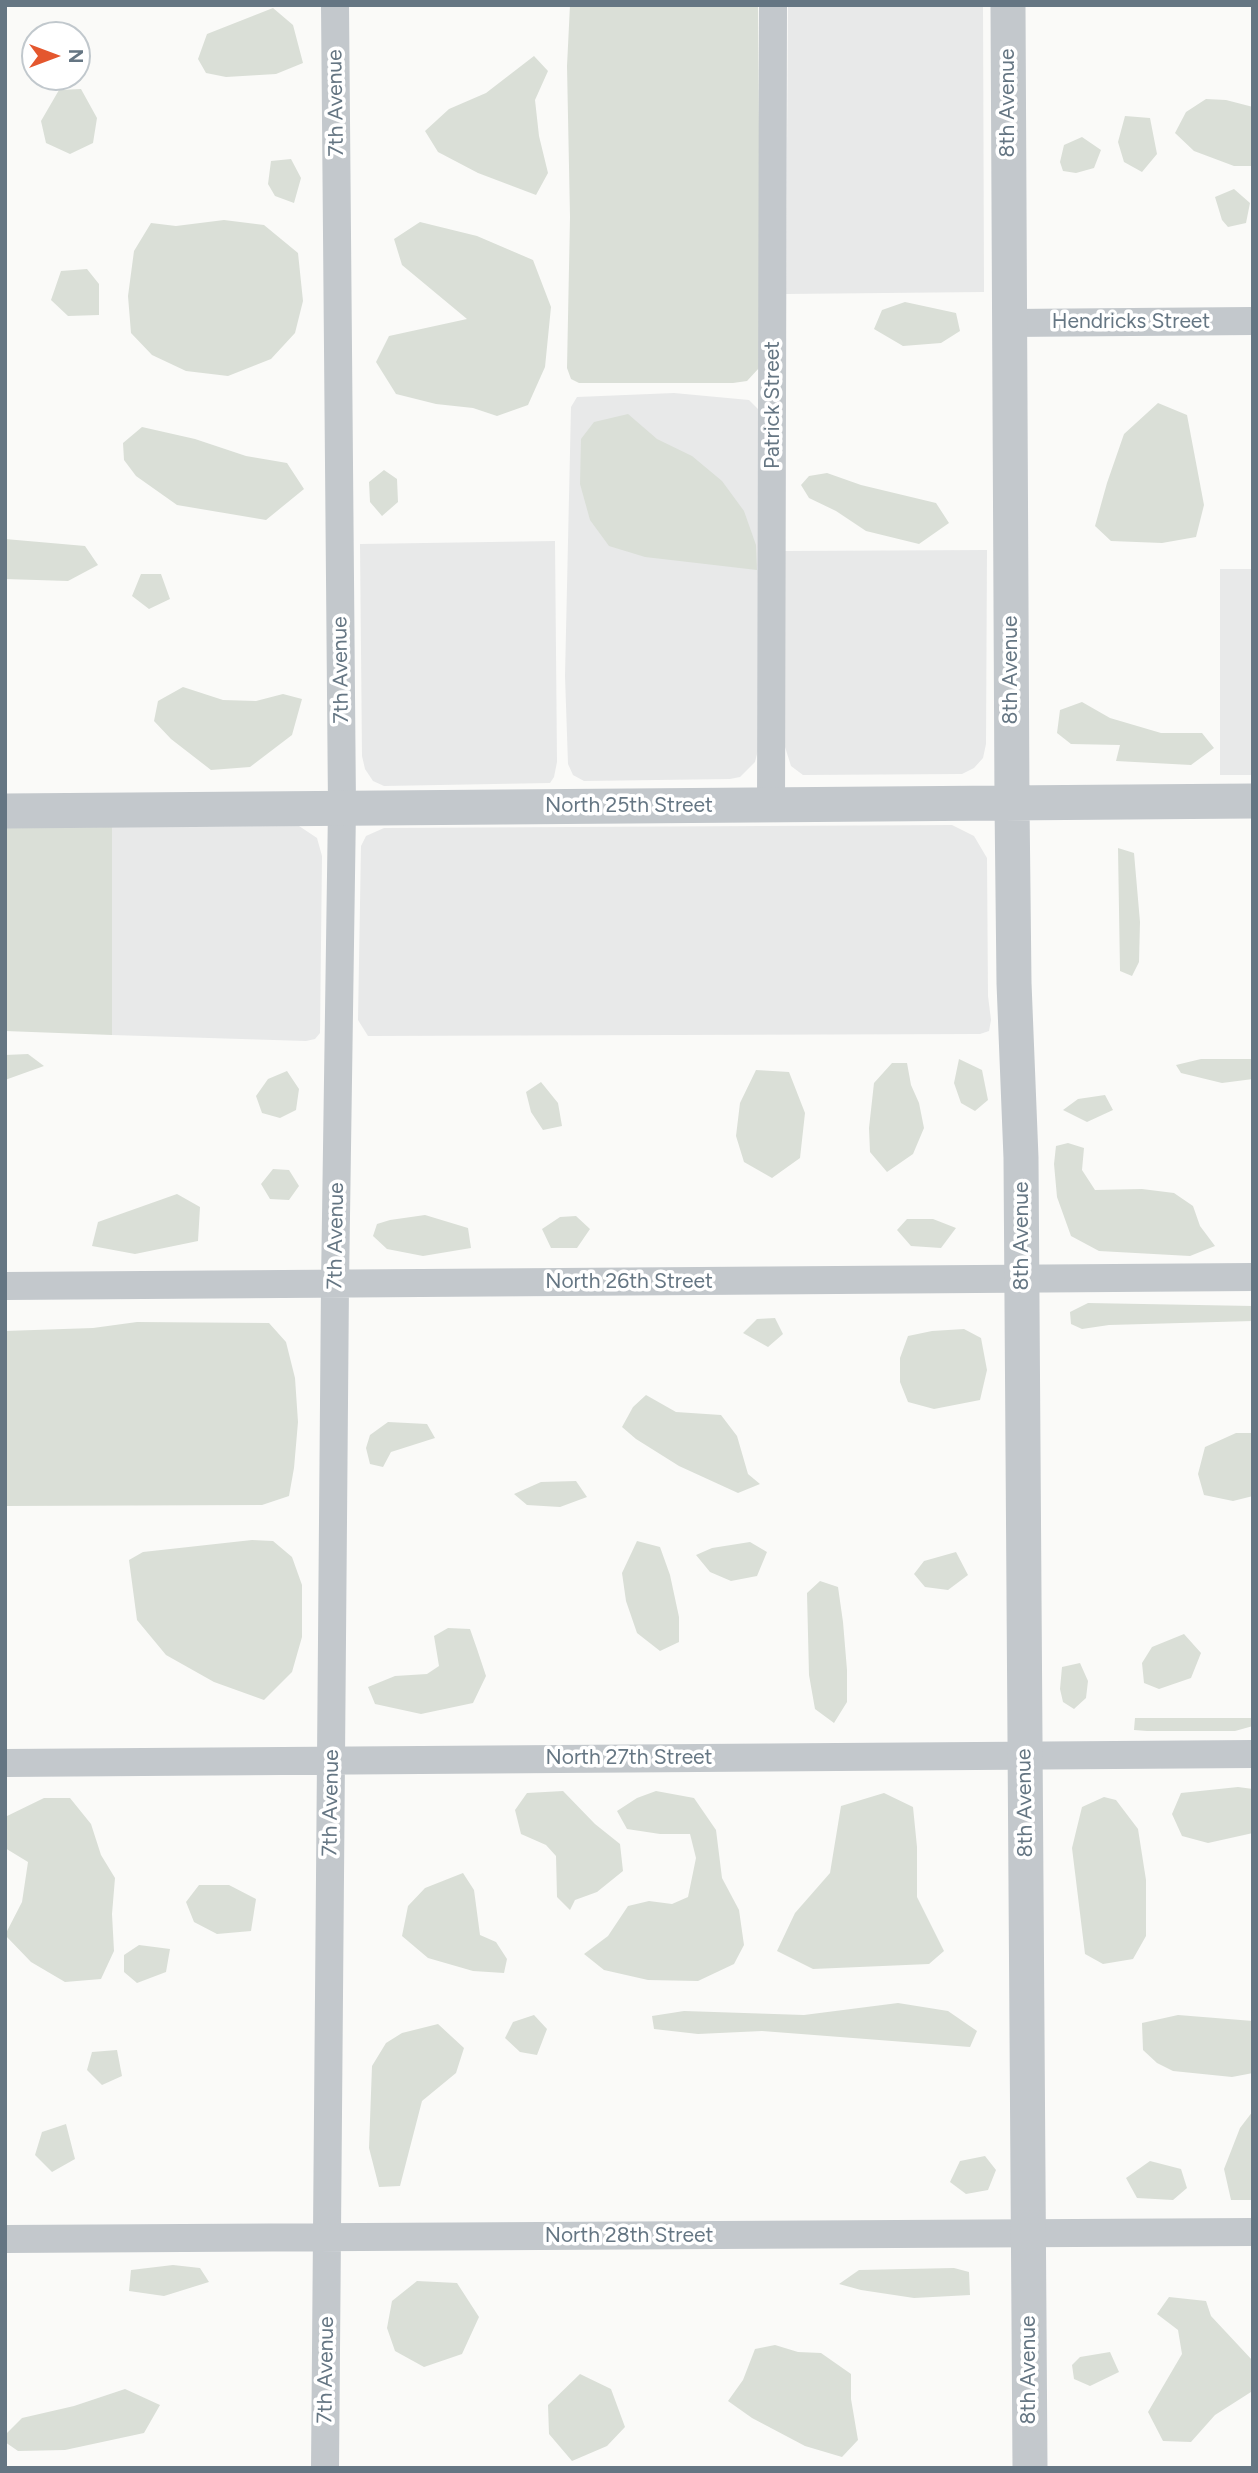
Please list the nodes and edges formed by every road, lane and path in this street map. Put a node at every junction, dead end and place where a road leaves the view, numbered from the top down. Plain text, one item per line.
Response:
1 (335, 5) edge
2 (773, 5) edge
3 (1008, 5) edge
4 (1253, 321) edge
5 (1010, 323) junction
6 (1253, 801) edge
7 (1012, 803) junction
8 (771, 805) junction
9 (342, 808) junction
10 (5, 811) edge
11 (1253, 1278) edge
12 (1022, 1280) junction
13 (335, 1284) junction
14 (5, 1286) edge
15 (1253, 1754) edge
16 (1024, 1756) junction
17 (332, 1760) junction
18 (5, 1763) edge
19 (1253, 2232) edge
20 (1029, 2234) junction
21 (328, 2237) junction
22 (5, 2239) edge
23 (325, 2468) edge
24 (1030, 2468) edge

1 - 9 street, 7th Avenue
2 - 8 street, Patrick Street
3 - 5 street, 8th Avenue
4 - 5 street, Hendricks Street
5 - 7 street, 8th Avenue
6 - 7 street, North 25th Street
7 - 8 street, North 25th Street
7 - 12 street, 8th Avenue
8 - 9 street, North 25th Street
9 - 10 street, North 25th Street
9 - 13 street, 7th Avenue
11 - 12 street, North 26th Street
12 - 13 street, North 26th Street
12 - 16 street, 8th Avenue
13 - 14 street, North 26th Street
13 - 17 street, 7th Avenue
15 - 16 street, North 27th Street
16 - 17 street, North 27th Street
16 - 20 street, 8th Avenue
17 - 18 street, North 27th Street
17 - 21 street, 7th Avenue
19 - 20 street, North 28th Street
20 - 21 street, North 28th Street
20 - 24 street, 8th Avenue
21 - 22 street, North 28th Street
21 - 23 street, 7th Avenue

